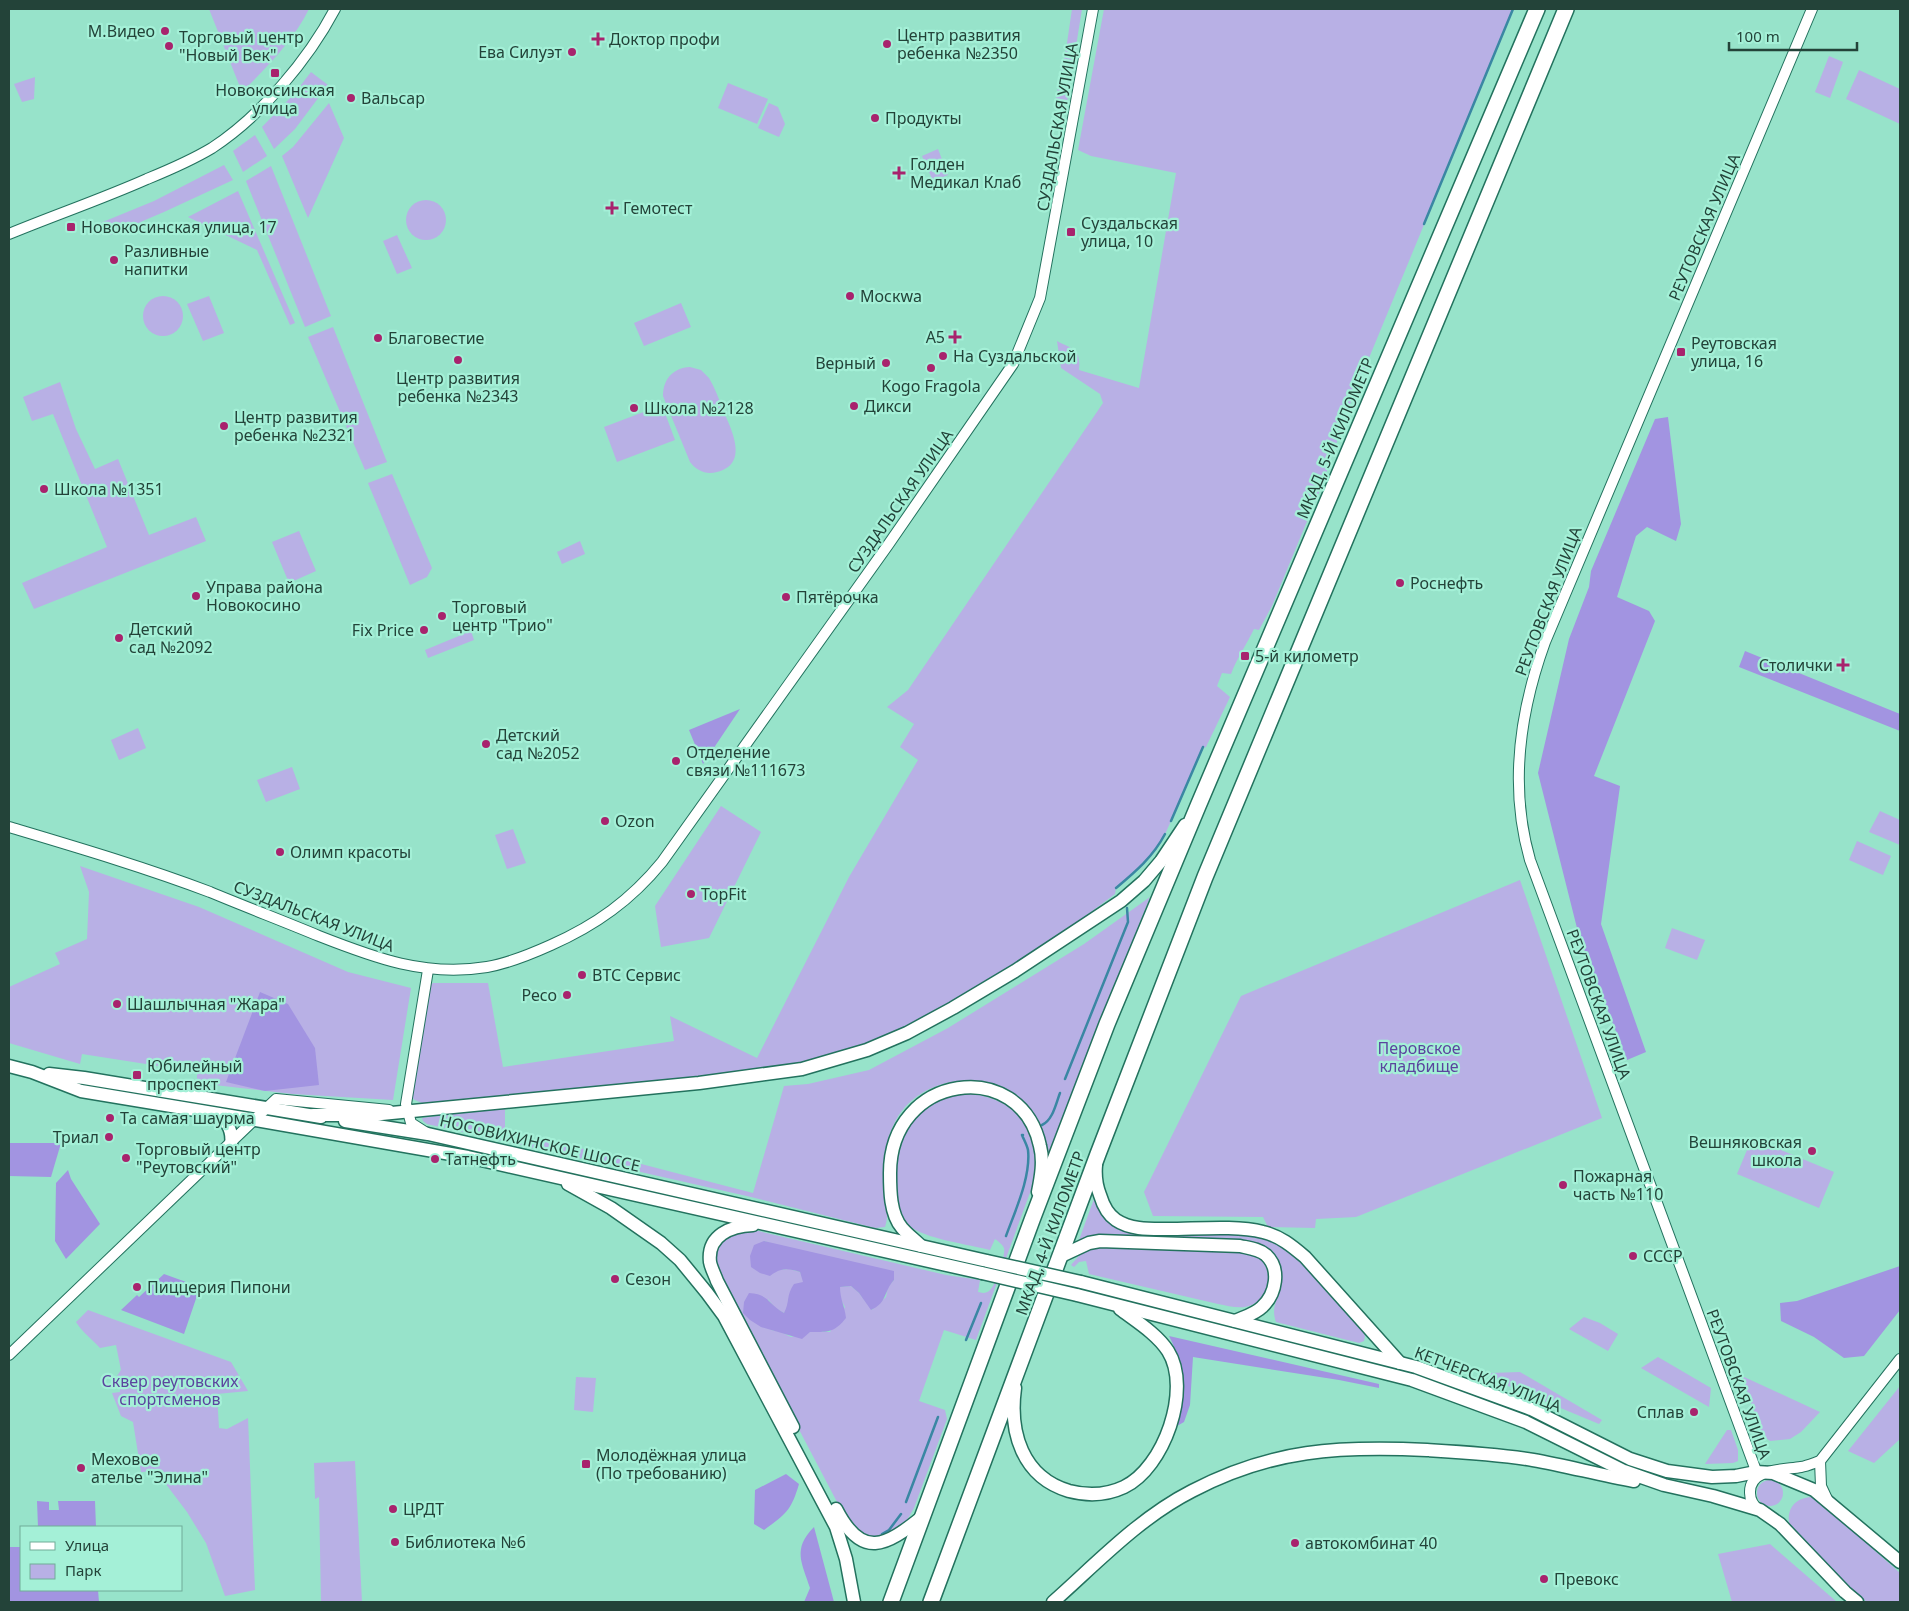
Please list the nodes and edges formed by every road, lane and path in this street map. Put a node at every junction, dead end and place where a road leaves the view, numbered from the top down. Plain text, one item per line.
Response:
1 (335, 9) edge
2 (1093, 9) edge
3 (1532, 9) edge
4 (1537, 9) edge
5 (1566, 9) edge
6 (1812, 9) edge
7 (1513, 65) junction
8 (9, 234) edge
9 (1198, 806) junction
10 (9, 827) edge
11 (1167, 881) joint
12 (428, 970) junction
13 (9, 1066) edge
14 (32, 1072) junction
15 (268, 1108) junction
16 (407, 1111) junction
17 (218, 1114) junction
18 (313, 1115) junction
19 (256, 1120) junction
20 (428, 1134) junction
21 (232, 1144) junction
22 (1098, 1154) junction
23 (552, 1176) junction
24 (1032, 1220) junction
25 (764, 1224) junction
26 (921, 1246) junction
27 (1059, 1257) junction
28 (1036, 1272) joint
29 (1031, 1284) joint
30 (1112, 1304) junction
31 (1235, 1321) junction
32 (9, 1356) edge
33 (1900, 1359) edge
34 (1400, 1363) junction
35 (1018, 1369) junction
36 (1820, 1461) junction
37 (1761, 1474) junction
38 (1664, 1485) junction
39 (1828, 1501) junction
40 (1760, 1510) junction
41 (922, 1518) junction
42 (1900, 1562) edge
43 (854, 1602) edge
44 (891, 1602) edge
45 (931, 1602) edge
46 (1053, 1602) edge
47 (1857, 1602) edge

1 - 8 street
2 - 12 street, СУЗДАЛЬСКАЯ УЛИЦА
3 - 7 main road
4 - 7 highway, МКАД, 5-Й КИЛОМЕТР
5 - 22 highway, МКАД, 4-Й КИЛОМЕТР
6 - 37 street, РЕУТОВСКАЯ УЛИЦА
7 - 9 highway, МКАД, 5-Й КИЛОМЕТР
9 - 11 highway, МКАД, 5-Й КИЛОМЕТР
9 - 16 main road
10 - 12 street, СУЗДАЛЬСКАЯ УЛИЦА
11 - 24 highway, МКАД, 4-Й КИЛОМЕТР
12 - 16 street
13 - 14 main road, НОСОВИХИНСКОЕ ШОССЕ
14 - 15 main road, НОСОВИХИНСКОЕ ШОССЕ
14 - 17 main road, НОСОВИХИНСКОЕ ШОССЕ
15 - 16 street
15 - 18 main road, НОСОВИХИНСКОЕ ШОССЕ
15 - 19 street
16 - 18 main road
16 - 20 street
17 - 19 main road, НОСОВИХИНСКОЕ ШОССЕ
17 - 21 main road
18 - 20 main road, НОСОВИХИНСКОЕ ШОССЕ
19 - 21 street
19 - 23 main road, НОСОВИХИНСКОЕ ШОССЕ
20 - 26 main road, НОСОВИХИНСКОЕ ШОССЕ
21 - 32 street
22 - 27 highway, МКАД, 4-Й КИЛОМЕТР
22 - 34 main road
23 - 25 main road, НОСОВИХИНСКОЕ ШОССЕ
23 - 43 main road
24 - 26 main road
24 - 41 highway, МКАД, 4-Й КИЛОМЕТР
25 - 29 main road, НОСОВИХИНСКОЕ ШОССЕ, bridge
25 - 41 main road
26 - 28 main road, НОСОВИХИНСКОЕ ШОССЕ, bridge
27 - 31 main road
27 - 35 highway, МКАД, 4-Й КИЛОМЕТР
28 - 31 main road, КЕТЧЕРСКАЯ УЛИЦА, bridge
29 - 30 main road, КЕТЧЕРСКАЯ УЛИЦА, bridge
30 - 35 main road
30 - 38 main road, КЕТЧЕРСКАЯ УЛИЦА
31 - 34 main road, КЕТЧЕРСКАЯ УЛИЦА
33 - 36 street
34 - 37 main road, КЕТЧЕРСКАЯ УЛИЦА
35 - 45 highway, МКАД, 4-Й КИЛОМЕТР
36 - 37 street
36 - 39 street
37 - 39 main road, КЕТЧЕРСКАЯ УЛИЦА
37 - 40 street
38 - 40 main road, КЕТЧЕРСКАЯ УЛИЦА
38 - 46 main road
39 - 42 main road, КЕТЧЕРСКАЯ УЛИЦА
40 - 47 main road, КЕТЧЕРСКАЯ УЛИЦА
41 - 44 highway, МКАД, 4-Й КИЛОМЕТР

